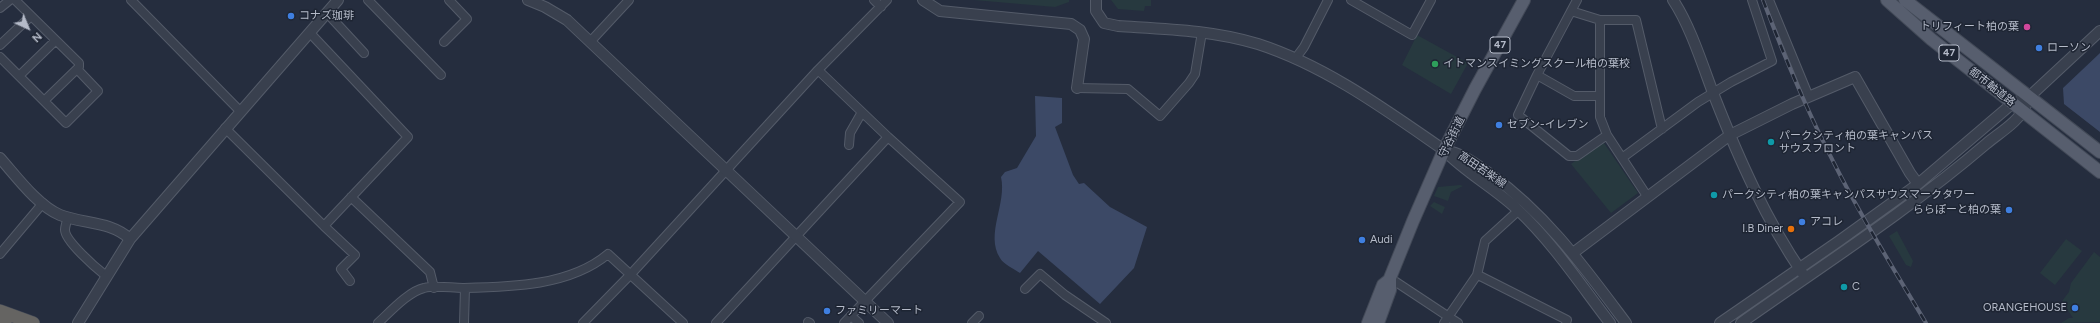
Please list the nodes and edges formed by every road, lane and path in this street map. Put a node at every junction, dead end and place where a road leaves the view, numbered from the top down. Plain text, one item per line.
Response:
1 (10, 0) edge
2 (15, 0) edge
3 (131, 0) edge
4 (338, 0) edge
5 (368, 0) edge
6 (449, 0) edge
7 (528, 0) edge
8 (629, 0) edge
9 (874, 0) edge
10 (887, 0) edge
11 (923, 0) edge
12 (1096, 0) edge
13 (1328, 0) edge
14 (1351, 0) edge
15 (1431, 0) edge
16 (1524, 0) edge
17 (1577, 0) edge
18 (1673, 0) edge
19 (1752, 0) edge
20 (1769, 0) edge
21 (1887, 0) edge
22 (1905, 0) edge
23 (881, 7) junction
24 (0, 8) edge
25 (1571, 11) junction
26 (327, 13) junction
27 (30, 16) junction
28 (1600, 20) junction
29 (2100, 31) edge
30 (1202, 32) junction
31 (310, 33) junction
32 (55, 41) junction
33 (444, 42) dead end
34 (590, 42) junction
35 (0, 45) edge
36 (364, 53) dead end
37 (0, 57) edge
38 (1295, 59) junction
39 (77, 69) junction
40 (818, 70) junction
41 (441, 75) dead end
42 (1537, 75) junction
43 (19, 76) junction
44 (1077, 88) joint
45 (1713, 93) junction
46 (1599, 96) junction
47 (1809, 97) junction
48 (2029, 97) junction
49 (44, 101) junction
50 (2013, 103) junction
51 (240, 111) junction
52 (2024, 111) junction
53 (862, 112) junction
54 (225, 128) junction
55 (1662, 129) junction
56 (1607, 135) junction
57 (1730, 136) junction
58 (888, 137) junction
59 (848, 145) dead end
60 (1444, 150) junction
61 (2100, 152) edge
62 (0, 158) edge
63 (1622, 158) junction
64 (726, 171) junction
65 (2100, 172) edge
66 (1918, 184) junction
67 (1647, 196) junction
68 (351, 197) junction
69 (43, 203) junction
70 (1518, 210) junction
71 (68, 217) junction
72 (324, 226) junction
73 (796, 235) junction
74 (130, 239) junction
75 (1573, 253) junction
76 (0, 254) edge
77 (1800, 269) junction
78 (631, 274) junction
79 (106, 275) junction
80 (1480, 276) dead end
81 (1390, 278) junction
82 (1806, 278) junction
83 (350, 281) dead end
84 (434, 288) junction
85 (465, 288) junction
86 (1026, 290) dead end
87 (865, 301) junction
88 (0, 310) edge
89 (851, 316) junction
90 (979, 316) dead end
91 (1446, 320) edge
92 (0, 321) edge
93 (5, 323) edge
94 (33, 323) edge
95 (78, 323) edge
96 (378, 323) edge
97 (464, 323) edge
98 (582, 323) edge
99 (683, 323) edge
100 (716, 323) edge
101 (844, 323) edge
102 (859, 323) edge
103 (888, 323) edge
104 (972, 323) edge
105 (1106, 323) edge
106 (1368, 323) edge
107 (1378, 323) edge
108 (1458, 323) edge
109 (1566, 323) edge
110 (1610, 323) edge
111 (1626, 323) edge
112 (1720, 323) edge
113 (1741, 323) edge

1 - 24 street
2 - 27 street
3 - 51 street
4 - 26 street
5 - 41 street
6 - 33 street
7 - 34 street
8 - 34 street
9 - 23 street
10 - 23 street
11 - 44 street
12 - 30 street
13 - 38 street
14 - 15 street
16 - 60 main road, 守谷街道 / 47
17 - 25 street
18 - 45 street
19 - 45 street
20 - 47 street
21 - 50 main road, 都市軸道路 / 47
22 - 48 main road, 都市軸道路 / 47
23 - 40 street
25 - 28 street
25 - 42 street
26 - 31 street
26 - 36 street
27 - 32 street
27 - 35 street
28 - 46 street
28 - 55 street
29 - 48 street
30 - 38 street
30 - 44 street
31 - 51 street
31 - 68 street
32 - 39 street
32 - 43 street
34 - 64 street
37 - 43 street
38 - 60 street
39 - 49 street
39 - 49 street
40 - 53 street
40 - 64 street
42 - 46 street
42 - 56 street
43 - 49 street
45 - 55 street
45 - 57 street
46 - 56 street
47 - 57 street
47 - 66 street
48 - 50 street
48 - 52 street
48 - 61 main road, 都市軸道路 / 47
50 - 52 main road, 都市軸道路 / 47
50 - 66 street
51 - 54 street
52 - 65 main road, 都市軸道路 / 47
52 - 82 street
53 - 58 street
53 - 59 street
54 - 72 street
54 - 74 street
55 - 63 street
56 - 63 street
57 - 67 street
57 - 77 street
58 - 73 street
58 - 87 street
60 - 70 street, 高田若柴線
60 - 75 street, 高田若柴線
60 - 81 main road, 守谷街道 / 47
62 - 69 street
63 - 67 street
64 - 73 street
64 - 78 street
66 - 77 street
67 - 75 street
68 - 72 street
68 - 84 street
69 - 71 street
69 - 76 street
70 - 91 street
70 - 110 street, 高田若柴線
71 - 74 street
71 - 79 street
72 - 83 street
73 - 87 street
73 - 100 street
74 - 79 street
75 - 111 street, 高田若柴線
77 - 82 street
77 - 112 street
78 - 85 street
78 - 98 street
78 - 99 street
79 - 95 street
80 - 109 street
81 - 91 street
81 - 106 main road, 守谷街道 / 47
81 - 107 main road, 守谷街道 / 47
82 - 113 street
84 - 85 street
84 - 96 street
85 - 97 street
86 - 105 street
87 - 89 street
87 - 103 street
88 - 94 highway
89 - 101 street
89 - 102 street
90 - 104 street
91 - 108 street
92 - 93 highway

